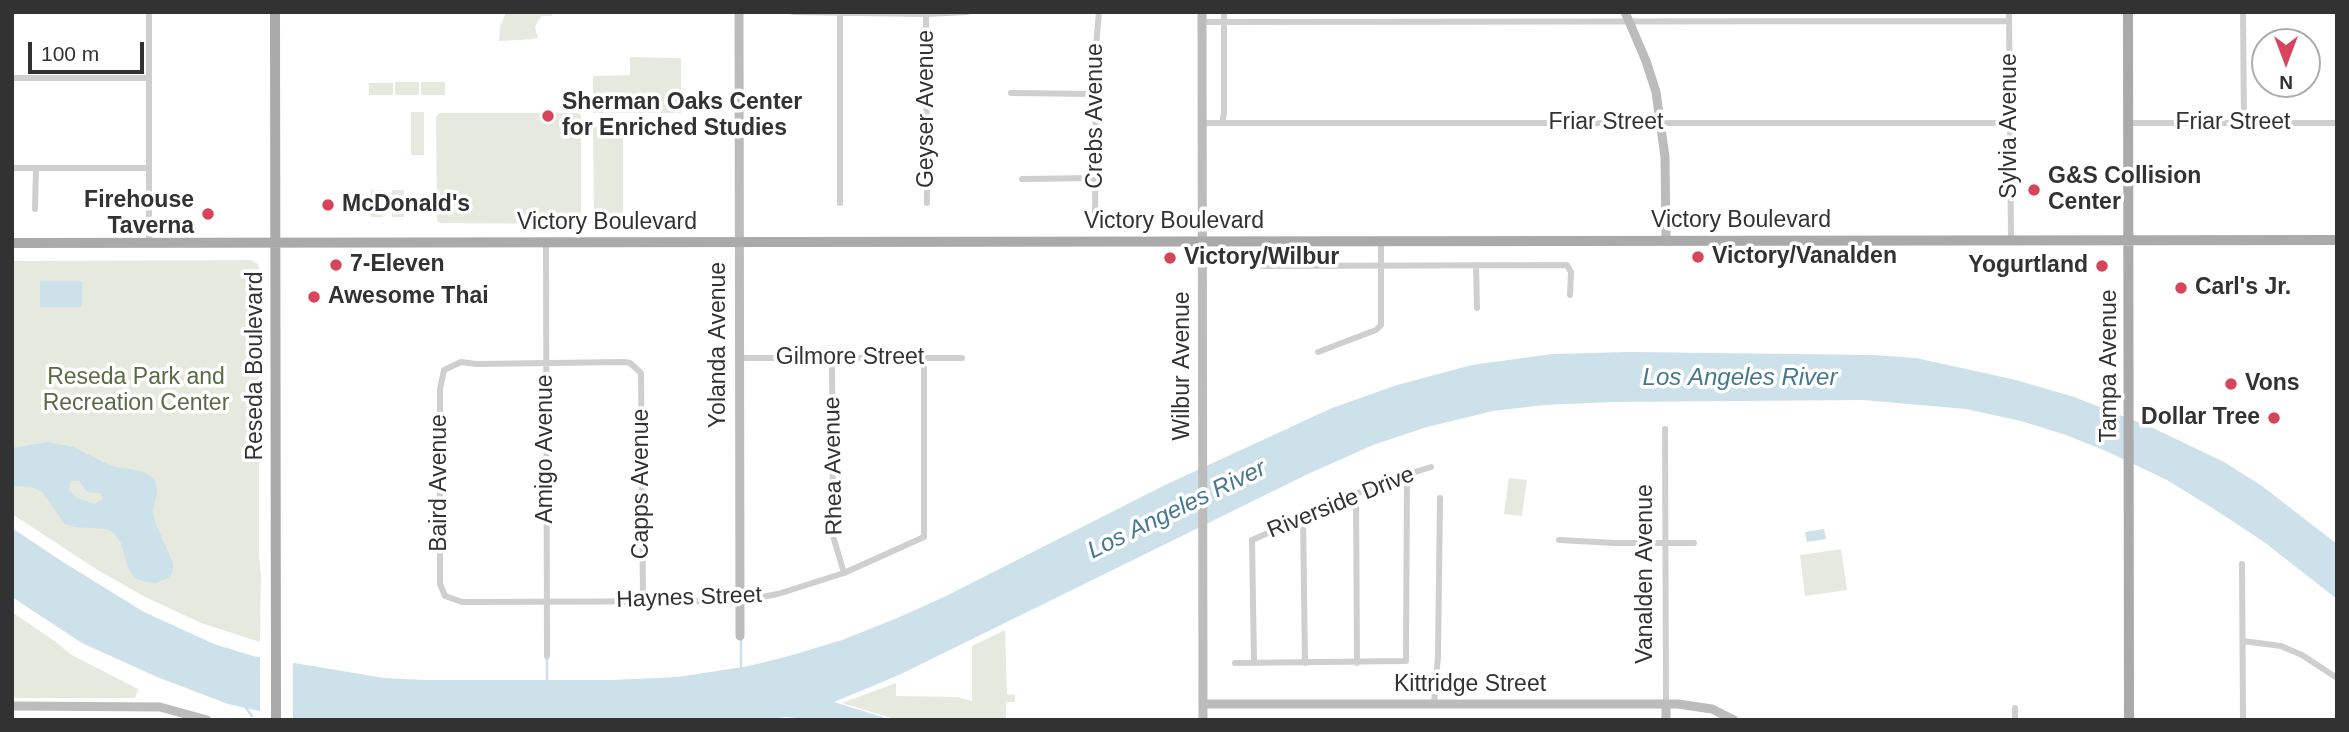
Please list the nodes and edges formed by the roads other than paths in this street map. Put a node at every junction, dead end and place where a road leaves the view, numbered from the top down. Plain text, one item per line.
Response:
1 (149, 12) edge
2 (275, 12) edge
3 (739, 12) edge
4 (793, 12) edge
5 (967, 12) edge
6 (1099, 12) edge
7 (1224, 12) edge
8 (2009, 12) edge
9 (2128, 12) edge
10 (2244, 12) edge
11 (839, 14) junction
12 (926, 15) junction
13 (1202, 17) edge
14 (1628, 17) edge
15 (2009, 21) junction
16 (1224, 22) junction
17 (12, 78) edge
18 (149, 78) junction
19 (1011, 93) dead end
20 (1096, 94) junction
21 (1202, 123) junction
22 (1222, 123) junction
23 (1661, 123) junction
24 (2010, 123) junction
25 (2128, 123) junction
26 (2244, 123) junction
27 (2337, 123) edge
28 (12, 168) edge
29 (36, 168) junction
30 (149, 168) junction
31 (1022, 178) dead end
32 (1095, 178) junction
33 (928, 202) dead end
34 (841, 203) dead end
35 (36, 209) dead end
36 (1096, 220) dead end
37 (2011, 240) junction
38 (2129, 240) junction
39 (2337, 240) edge
40 (1381, 241) junction
41 (1666, 241) junction
42 (739, 242) junction
43 (1202, 242) junction
44 (12, 243) edge
45 (149, 243) junction
46 (276, 243) junction
47 (546, 243) junction
48 (1381, 265) junction
49 (1476, 265) junction
50 (1263, 266) dead end
51 (1570, 295) dead end
52 (1477, 308) dead end
53 (1318, 352) dead end
54 (738, 358) junction
55 (832, 358) junction
56 (924, 358) junction
57 (962, 358) dead end
58 (546, 363) junction
59 (1665, 429) dead end
60 (1431, 467) dead end
61 (1407, 474) junction
62 (1356, 494) junction
63 (1440, 498) dead end
64 (1303, 517) junction
65 (1559, 540) dead end
66 (1665, 543) junction
67 (1694, 543) dead end
68 (2242, 564) dead end
69 (844, 573) junction
70 (445, 596) joint
71 (643, 600) junction
72 (546, 601) junction
73 (739, 601) junction
74 (740, 636) dead end
75 (2242, 641) junction
76 (547, 656) dead end
77 (1235, 663) dead end
78 (1254, 663) junction
79 (1305, 663) junction
80 (1357, 663) junction
81 (2337, 678) edge
82 (1203, 704) junction
83 (1434, 704) junction
84 (1665, 704) junction
85 (12, 706) edge
86 (2015, 708) dead end
87 (207, 720) edge
88 (276, 720) edge
89 (1203, 720) edge
90 (1665, 720) edge
91 (1734, 720) edge
92 (2015, 720) edge
93 (2129, 720) edge
94 (2243, 720) edge

1 - 18 street
2 - 46 main road, Reseda Boulevard
3 - 42 street, Yolanda Avenue
4 - 11 street
5 - 12 street
6 - 20 street, Crebs Avenue
7 - 16 street
8 - 15 street, Sylvia Avenue
9 - 25 main road, Tampa Avenue
10 - 26 street
11 - 12 street
11 - 34 street
12 - 33 street, Geyser Avenue
13 - 16 street
13 - 21 street, Wilbur Avenue
14 - 15 street
14 - 16 street
14 - 23 street
15 - 24 street, Sylvia Avenue
16 - 22 street
17 - 18 street
18 - 30 street
19 - 20 street
20 - 32 street, Crebs Avenue
21 - 22 street, Friar Street
21 - 43 street, Wilbur Avenue
22 - 23 street, Friar Street
23 - 24 street, Friar Street
23 - 41 street
24 - 37 street, Sylvia Avenue
25 - 26 street, Friar Street
25 - 38 main road, Tampa Avenue
26 - 27 street, Friar Street
28 - 29 street
29 - 30 street
29 - 35 street
30 - 45 street
31 - 32 street
32 - 36 street, Crebs Avenue
37 - 38 main road, Victory Boulevard
37 - 41 main road, Victory Boulevard
38 - 39 main road, Victory Boulevard
38 - 93 main road, Tampa Avenue
40 - 41 main road, Victory Boulevard
40 - 43 main road, Victory Boulevard
40 - 48 street
42 - 43 main road, Victory Boulevard
42 - 47 main road, Victory Boulevard
42 - 54 street, Yolanda Avenue
43 - 82 street, Wilbur Avenue
44 - 45 main road, Victory Boulevard
45 - 46 main road, Victory Boulevard
46 - 47 main road, Victory Boulevard
46 - 88 main road, Reseda Boulevard
47 - 58 street, Amigo Avenue
48 - 49 street, Victory Boulevard
48 - 50 street, Victory Boulevard
48 - 53 street
49 - 51 street, Victory Boulevard
49 - 52 street
54 - 55 street, Gilmore Street
54 - 73 street, Yolanda Avenue
55 - 56 street, Gilmore Street
55 - 69 street, Rhea Avenue
56 - 57 street, Gilmore Street
56 - 69 street, Haynes Street
58 - 70 street, Baird Avenue
58 - 71 street, Capps Avenue
58 - 72 street, Amigo Avenue
59 - 66 street, Vanalden Avenue
60 - 61 street, Riverside Drive
61 - 62 street, Riverside Drive
61 - 80 street
62 - 64 street, Riverside Drive
62 - 80 street
63 - 83 street
64 - 78 street, Riverside Drive
64 - 79 street
65 - 66 street
66 - 67 street
66 - 84 street, Vanalden Avenue
68 - 75 street
69 - 73 street, Haynes Street
70 - 72 street, Haynes Street
71 - 72 street, Haynes Street
71 - 73 street, Haynes Street
72 - 76 street, Amigo Avenue
73 - 74 street, Yolanda Avenue
75 - 81 street
75 - 94 street
77 - 78 street
78 - 79 street
79 - 80 street
82 - 83 street, Kittridge Street
82 - 89 street, Wilbur Avenue
83 - 84 street, Kittridge Street
84 - 90 street, Vanalden Avenue
84 - 91 street, Kittridge Street
85 - 87 street
86 - 92 street

